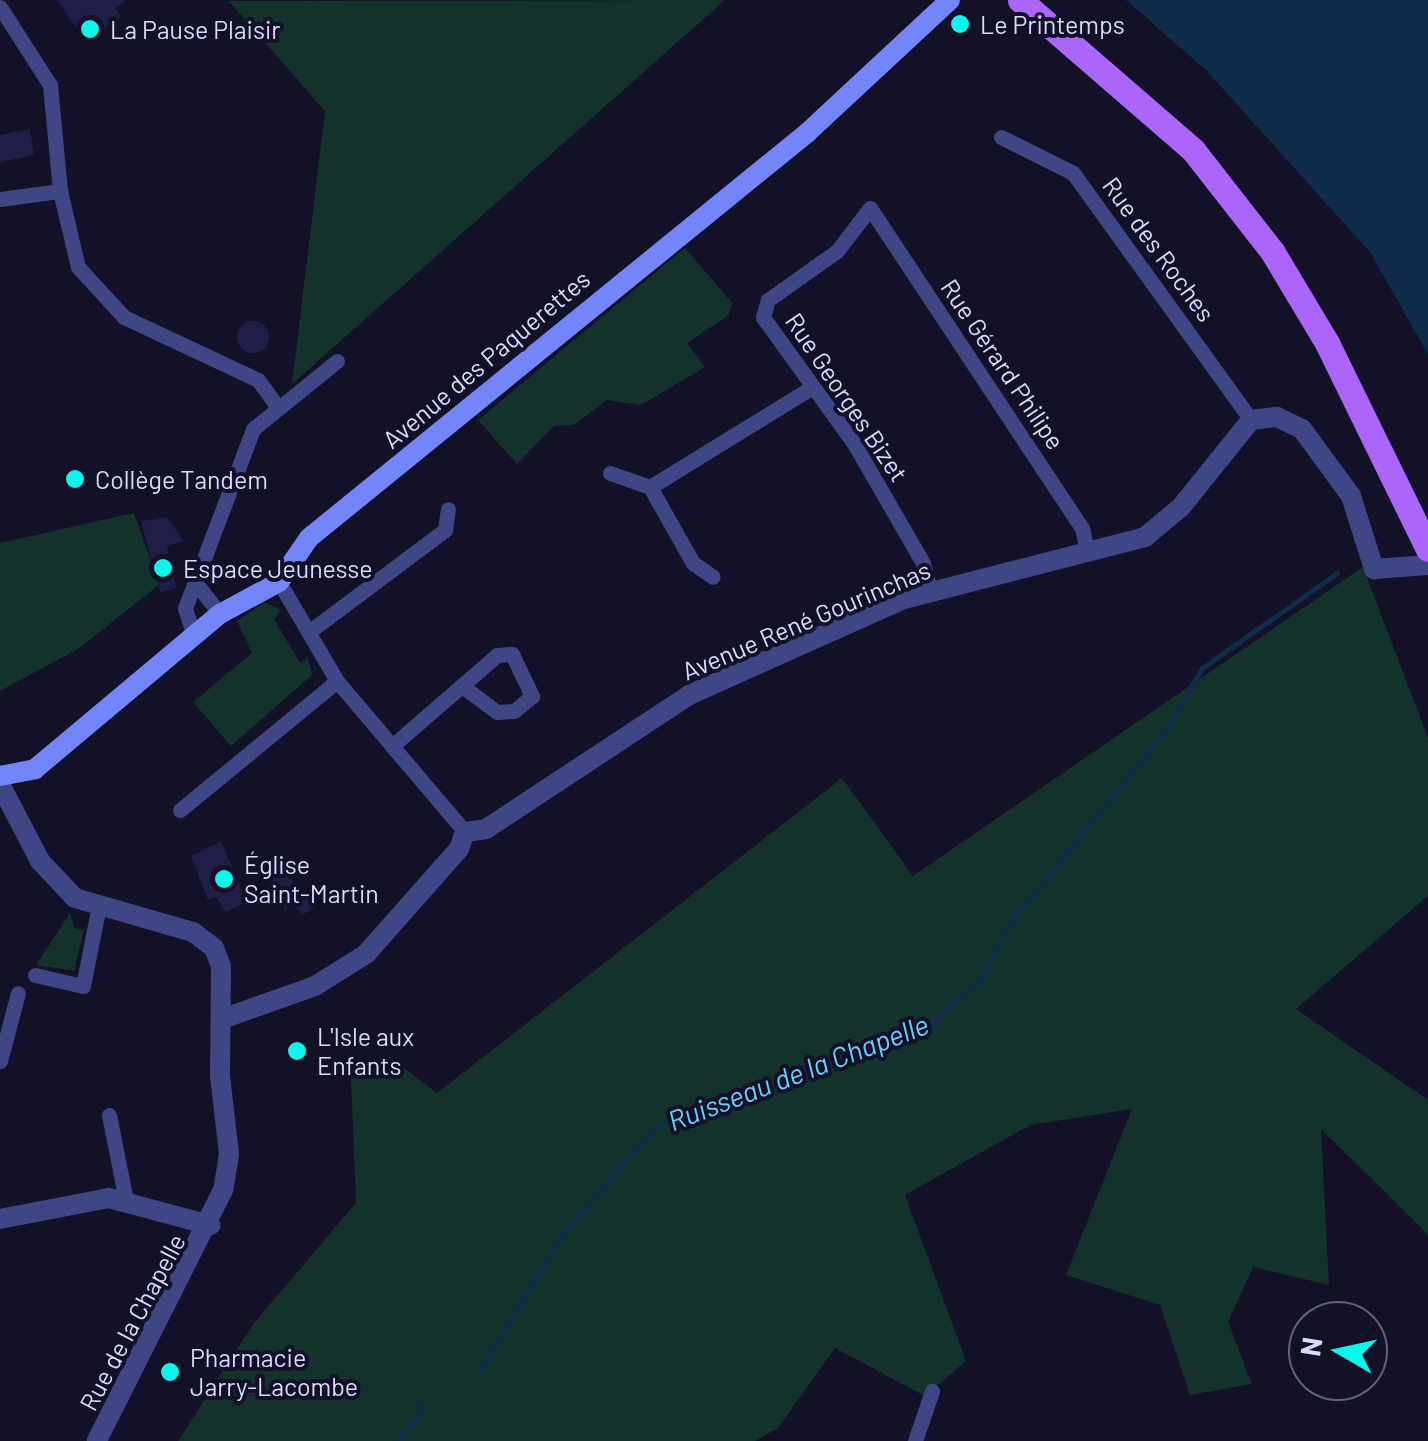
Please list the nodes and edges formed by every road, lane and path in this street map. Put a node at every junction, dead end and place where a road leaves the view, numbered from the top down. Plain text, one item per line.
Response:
1 (950, 0) edge
2 (1020, 0) edge
3 (0, 8) edge
4 (1001, 137) dead end
5 (60, 191) junction
6 (0, 199) edge
7 (870, 208) joint
8 (337, 362) dead end
9 (811, 388) junction
10 (275, 404) junction
11 (1251, 420) junction
12 (610, 472) dead end
13 (650, 487) junction
14 (448, 510) dead end
15 (1428, 550) edge
16 (1087, 552) junction
17 (1428, 564) edge
18 (713, 576) dead end
19 (195, 582) junction
20 (278, 582) junction
21 (930, 590) junction
22 (220, 614) junction
23 (310, 631) junction
24 (194, 636) junction
25 (336, 681) junction
26 (462, 686) junction
27 (392, 746) junction
28 (0, 775) edge
29 (0, 784) edge
30 (180, 810) dead end
31 (465, 832) junction
32 (98, 910) junction
33 (35, 975) dead end
34 (18, 994) dead end
35 (224, 1018) junction
36 (0, 1061) edge
37 (109, 1115) dead end
38 (126, 1201) junction
39 (0, 1219) edge
40 (210, 1225) junction
41 (932, 1391) dead end
42 (97, 1441) edge
43 (914, 1441) edge

1 - 20 main road, Avenue des Paquerettes
2 - 15 main road
3 - 5 street
4 - 11 street, Rue des Roches
5 - 6 street
5 - 10 street
7 - 9 street, Rue Georges Bizet
7 - 16 street, Rue Gérard Philipe
8 - 10 street
9 - 13 street
9 - 21 street, Rue Georges Bizet
10 - 19 street
11 - 16 street, Avenue René Gourinchas
11 - 17 street
12 - 13 street
13 - 18 street
14 - 23 street
16 - 21 street, Avenue René Gourinchas
19 - 22 street
19 - 24 street
20 - 22 main road, Avenue des Paquerettes
20 - 23 street
21 - 31 street, Avenue René Gourinchas
22 - 24 main road, Avenue des Paquerettes
23 - 25 street
24 - 28 main road, Avenue des Paquerettes
25 - 27 street
25 - 30 street
26 - 26 street
26 - 27 street
27 - 31 street
29 - 32 street
31 - 35 street
32 - 33 street
32 - 35 street, Rue de la Chapelle
34 - 36 street
35 - 40 street, Rue de la Chapelle
37 - 38 street
38 - 39 street
38 - 40 street
40 - 42 street, Rue de la Chapelle
41 - 43 street

